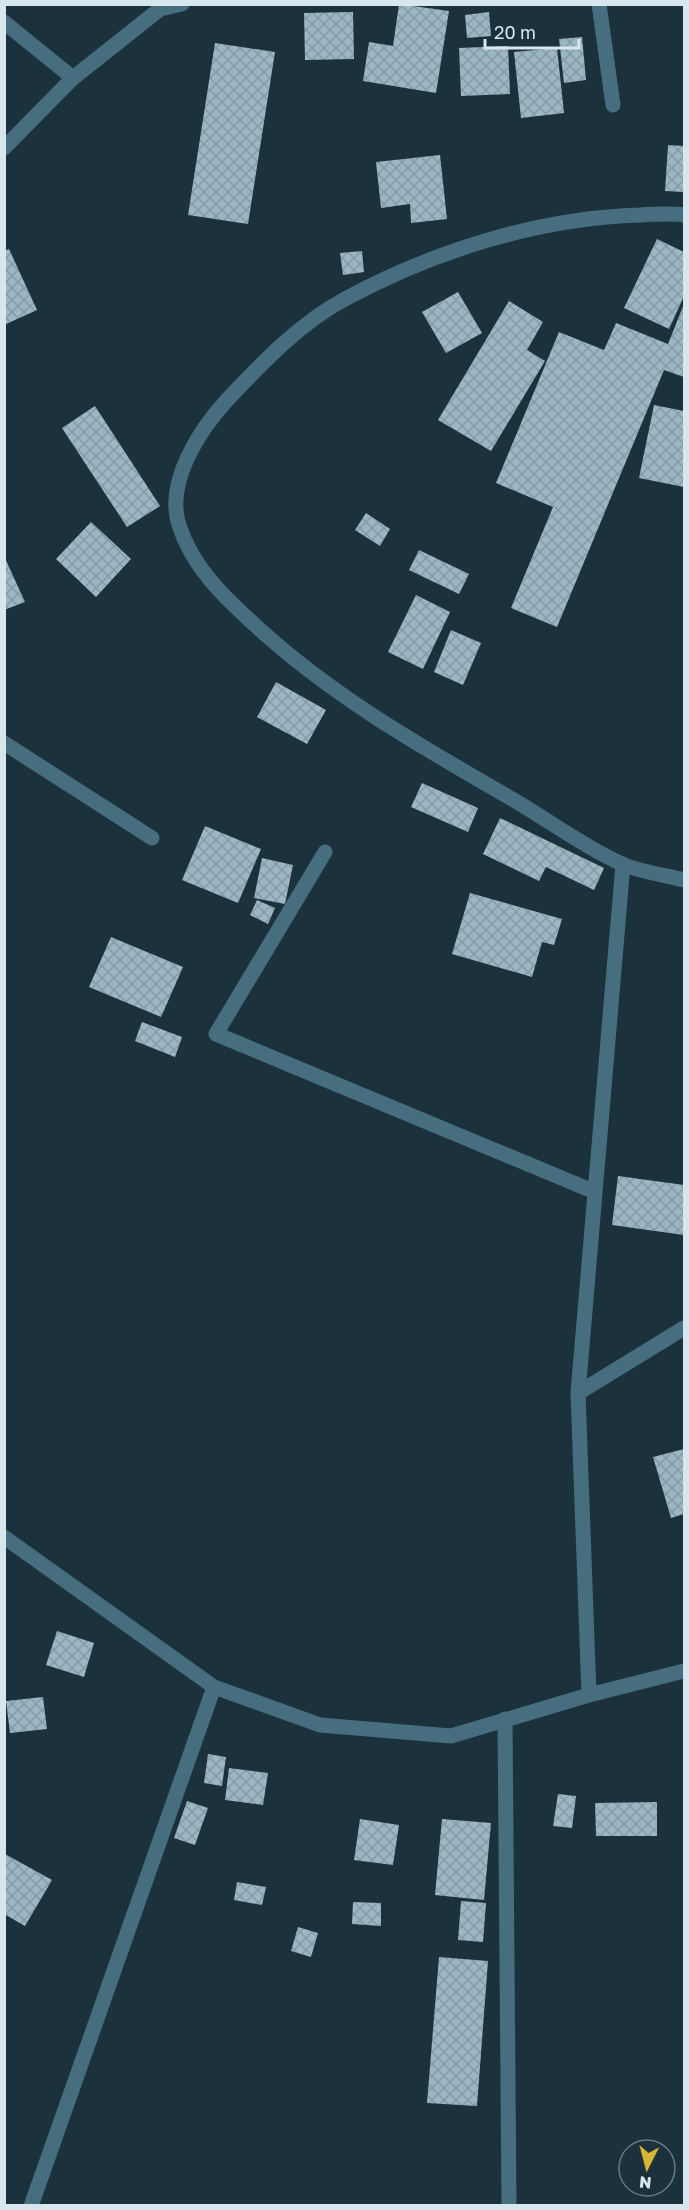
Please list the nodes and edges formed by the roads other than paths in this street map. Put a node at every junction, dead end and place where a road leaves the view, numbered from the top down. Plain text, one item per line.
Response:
1 (182, 4) edge
2 (600, 4) edge
3 (4, 22) edge
4 (74, 78) junction
5 (613, 105) dead end
6 (4, 148) edge
7 (684, 215) edge
8 (4, 743) edge
9 (152, 838) dead end
10 (325, 852) dead end
11 (623, 864) junction
12 (684, 880) edge
13 (595, 1192) junction
14 (684, 1329) edge
15 (578, 1393) junction
16 (4, 1537) edge
17 (684, 1671) edge
18 (214, 1688) junction
19 (589, 1695) junction
20 (505, 1719) junction
21 (32, 2205) edge
22 (509, 2205) edge

1 - 4 street
2 - 5 street
3 - 4 street
4 - 6 street
7 - 11 street
8 - 9 street
10 - 13 street
11 - 12 street
11 - 13 street
13 - 15 street
14 - 15 street
15 - 19 street
16 - 18 street
17 - 19 street
18 - 20 street
18 - 21 street
19 - 20 street
20 - 22 street

